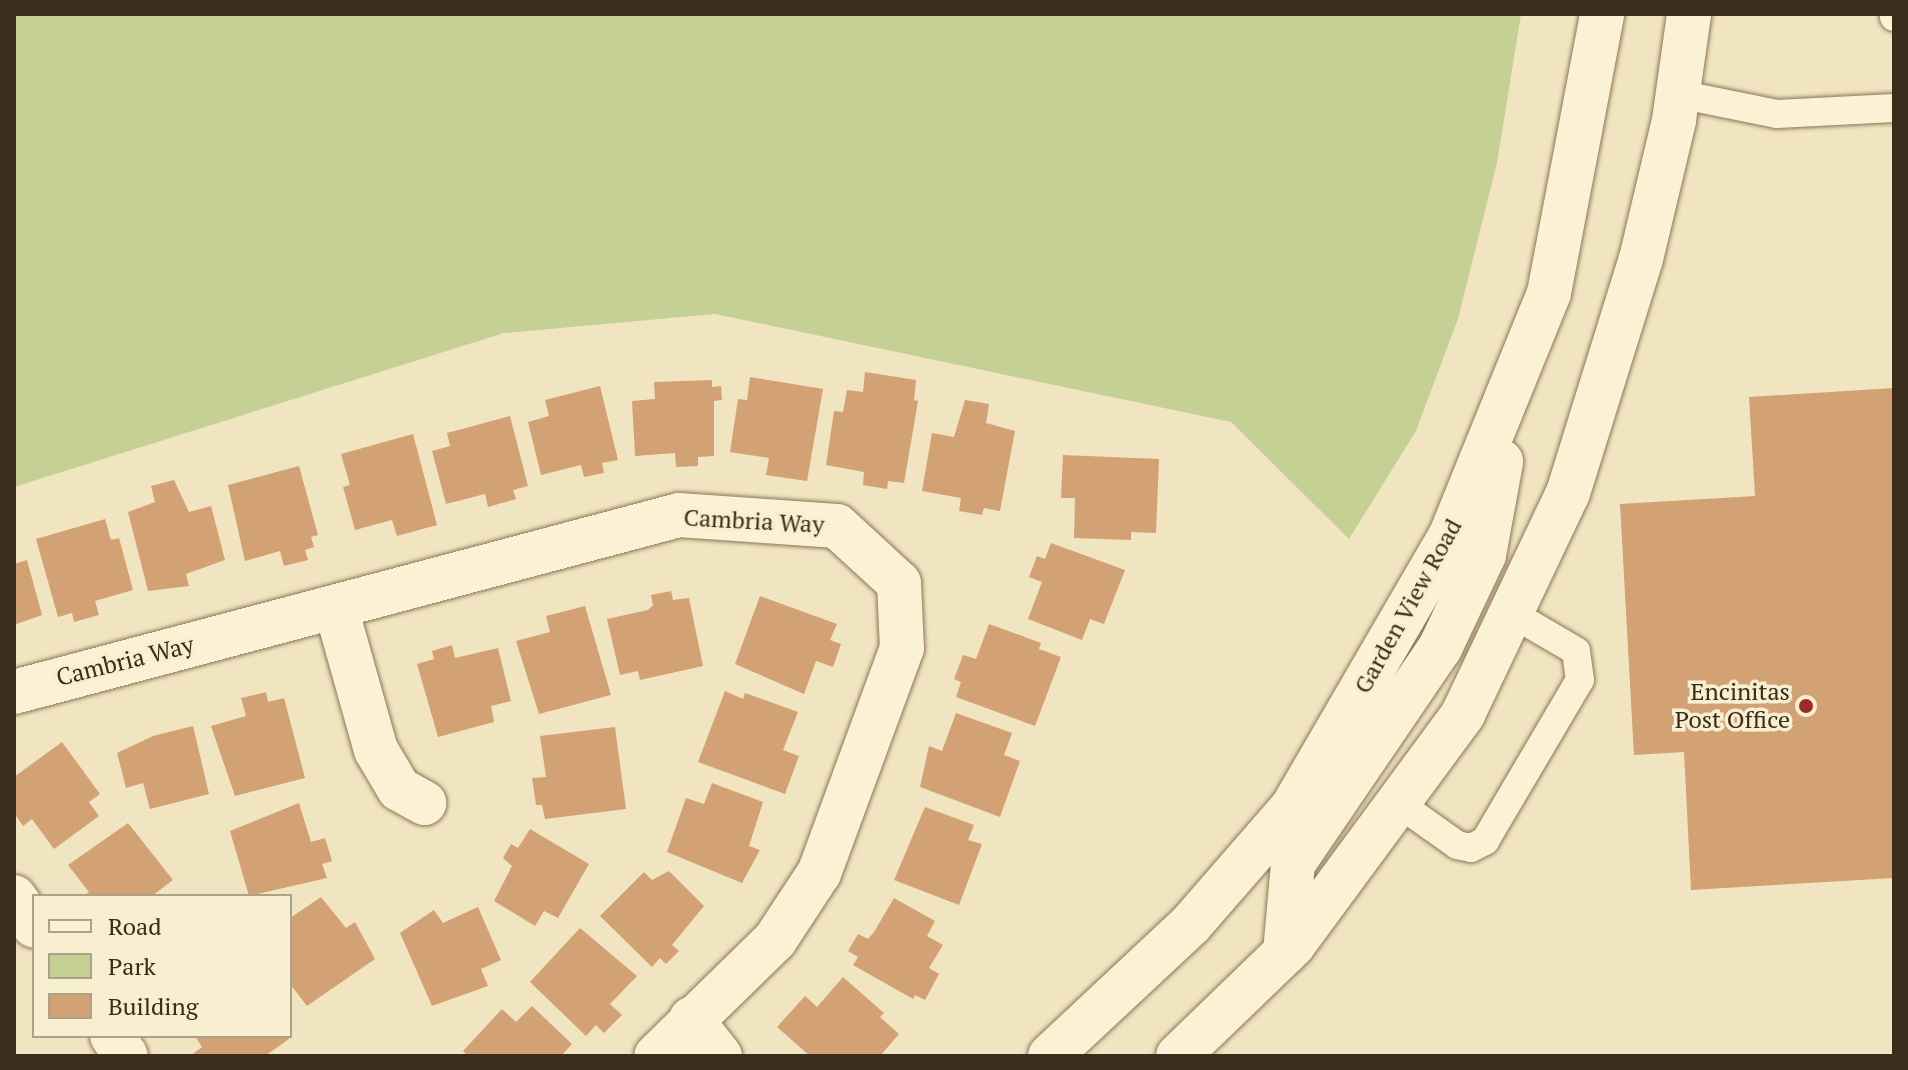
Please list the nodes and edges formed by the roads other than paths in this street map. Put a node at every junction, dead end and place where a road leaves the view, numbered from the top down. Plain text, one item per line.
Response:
1 (1602, 14) edge
2 (1689, 14) edge
3 (1678, 94) junction
4 (1894, 108) edge
5 (1517, 373) junction
6 (336, 608) junction
7 (1511, 613) junction
8 (14, 692) edge
9 (424, 803) dead end
10 (1398, 803) junction
11 (14, 897) edge
12 (32, 923) edge
13 (1285, 953) junction
14 (691, 1019) junction
15 (113, 1038) edge
16 (126, 1056) edge
17 (656, 1056) edge
18 (720, 1056) edge
19 (1050, 1056) edge
20 (1178, 1056) edge

1 - 5 main road, Garden View Road
2 - 3 main road
3 - 4 lane
3 - 7 main road
5 - 13 main road
5 - 19 main road, Garden View Road
6 - 8 main road, Cambria Way
6 - 9 main road
6 - 14 main road, Cambria Way
7 - 10 main road
7 - 10 lane
10 - 13 main road
11 - 12 main road
13 - 20 main road
14 - 17 main road, Cambria Way
14 - 18 main road
15 - 16 main road

